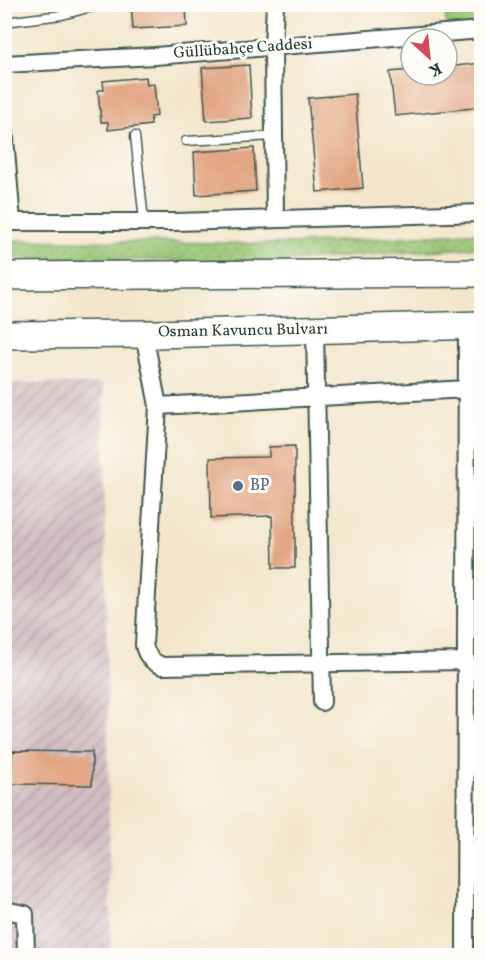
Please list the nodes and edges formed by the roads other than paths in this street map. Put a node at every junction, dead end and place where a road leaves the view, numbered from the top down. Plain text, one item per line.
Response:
1 (103, 4) edge
2 (275, 4) edge
3 (4, 22) edge
4 (482, 30) edge
5 (273, 47) junction
6 (4, 64) edge
7 (4, 127) edge
8 (135, 136) dead end
9 (274, 136) junction
10 (186, 141) dead end
11 (482, 213) edge
12 (275, 219) junction
13 (144, 221) junction
14 (8, 222) edge
15 (482, 273) edge
16 (4, 276) edge
17 (474, 325) edge
18 (315, 330) junction
19 (144, 334) junction
20 (4, 335) edge
21 (467, 389) junction
22 (316, 398) junction
23 (158, 406) junction
24 (466, 661) junction
25 (321, 663) junction
26 (322, 702) dead end
27 (4, 910) edge
28 (26, 956) edge
29 (465, 956) edge

1 - 3 lane
2 - 5 street
4 - 5 street, Güllübahçe Caddesi
5 - 6 street, Güllübahçe Caddesi
5 - 9 street
7 - 14 street
8 - 13 lane
9 - 10 lane
9 - 12 street
11 - 12 street
12 - 13 street
13 - 14 street
15 - 16 highway
17 - 18 highway, Osman Kavuncu Bulvarı
17 - 21 street
18 - 19 highway, Osman Kavuncu Bulvarı
18 - 22 street
19 - 20 highway, Osman Kavuncu Bulvarı
19 - 23 street
21 - 22 street
21 - 24 street
22 - 23 street
22 - 25 street
23 - 25 street
24 - 25 street
24 - 29 street
25 - 26 street
27 - 28 street

